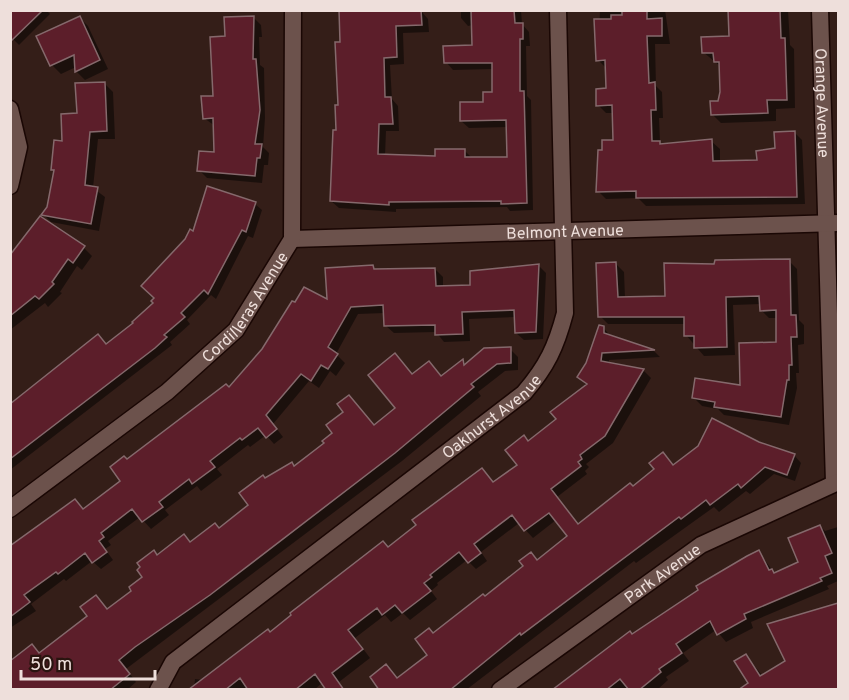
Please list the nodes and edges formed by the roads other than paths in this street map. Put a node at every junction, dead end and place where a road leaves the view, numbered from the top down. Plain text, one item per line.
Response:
1 (293, 10) edge
2 (558, 10) edge
3 (820, 10) edge
4 (10, 109) edge
5 (10, 186) edge
6 (832, 223) edge
7 (564, 232) junction
8 (292, 239) junction
9 (836, 483) edge
10 (10, 509) edge
11 (158, 690) edge
12 (500, 690) edge

1 - 8 street, Cordilleras Avenue
2 - 7 street, Oakhurst Avenue
3 - 6 street, Orange Avenue
4 - 5 street
6 - 7 street, Belmont Avenue
6 - 9 street, Orange Avenue
7 - 8 street, Belmont Avenue
7 - 11 street, Oakhurst Avenue
8 - 10 street, Cordilleras Avenue
9 - 12 street, Park Avenue

